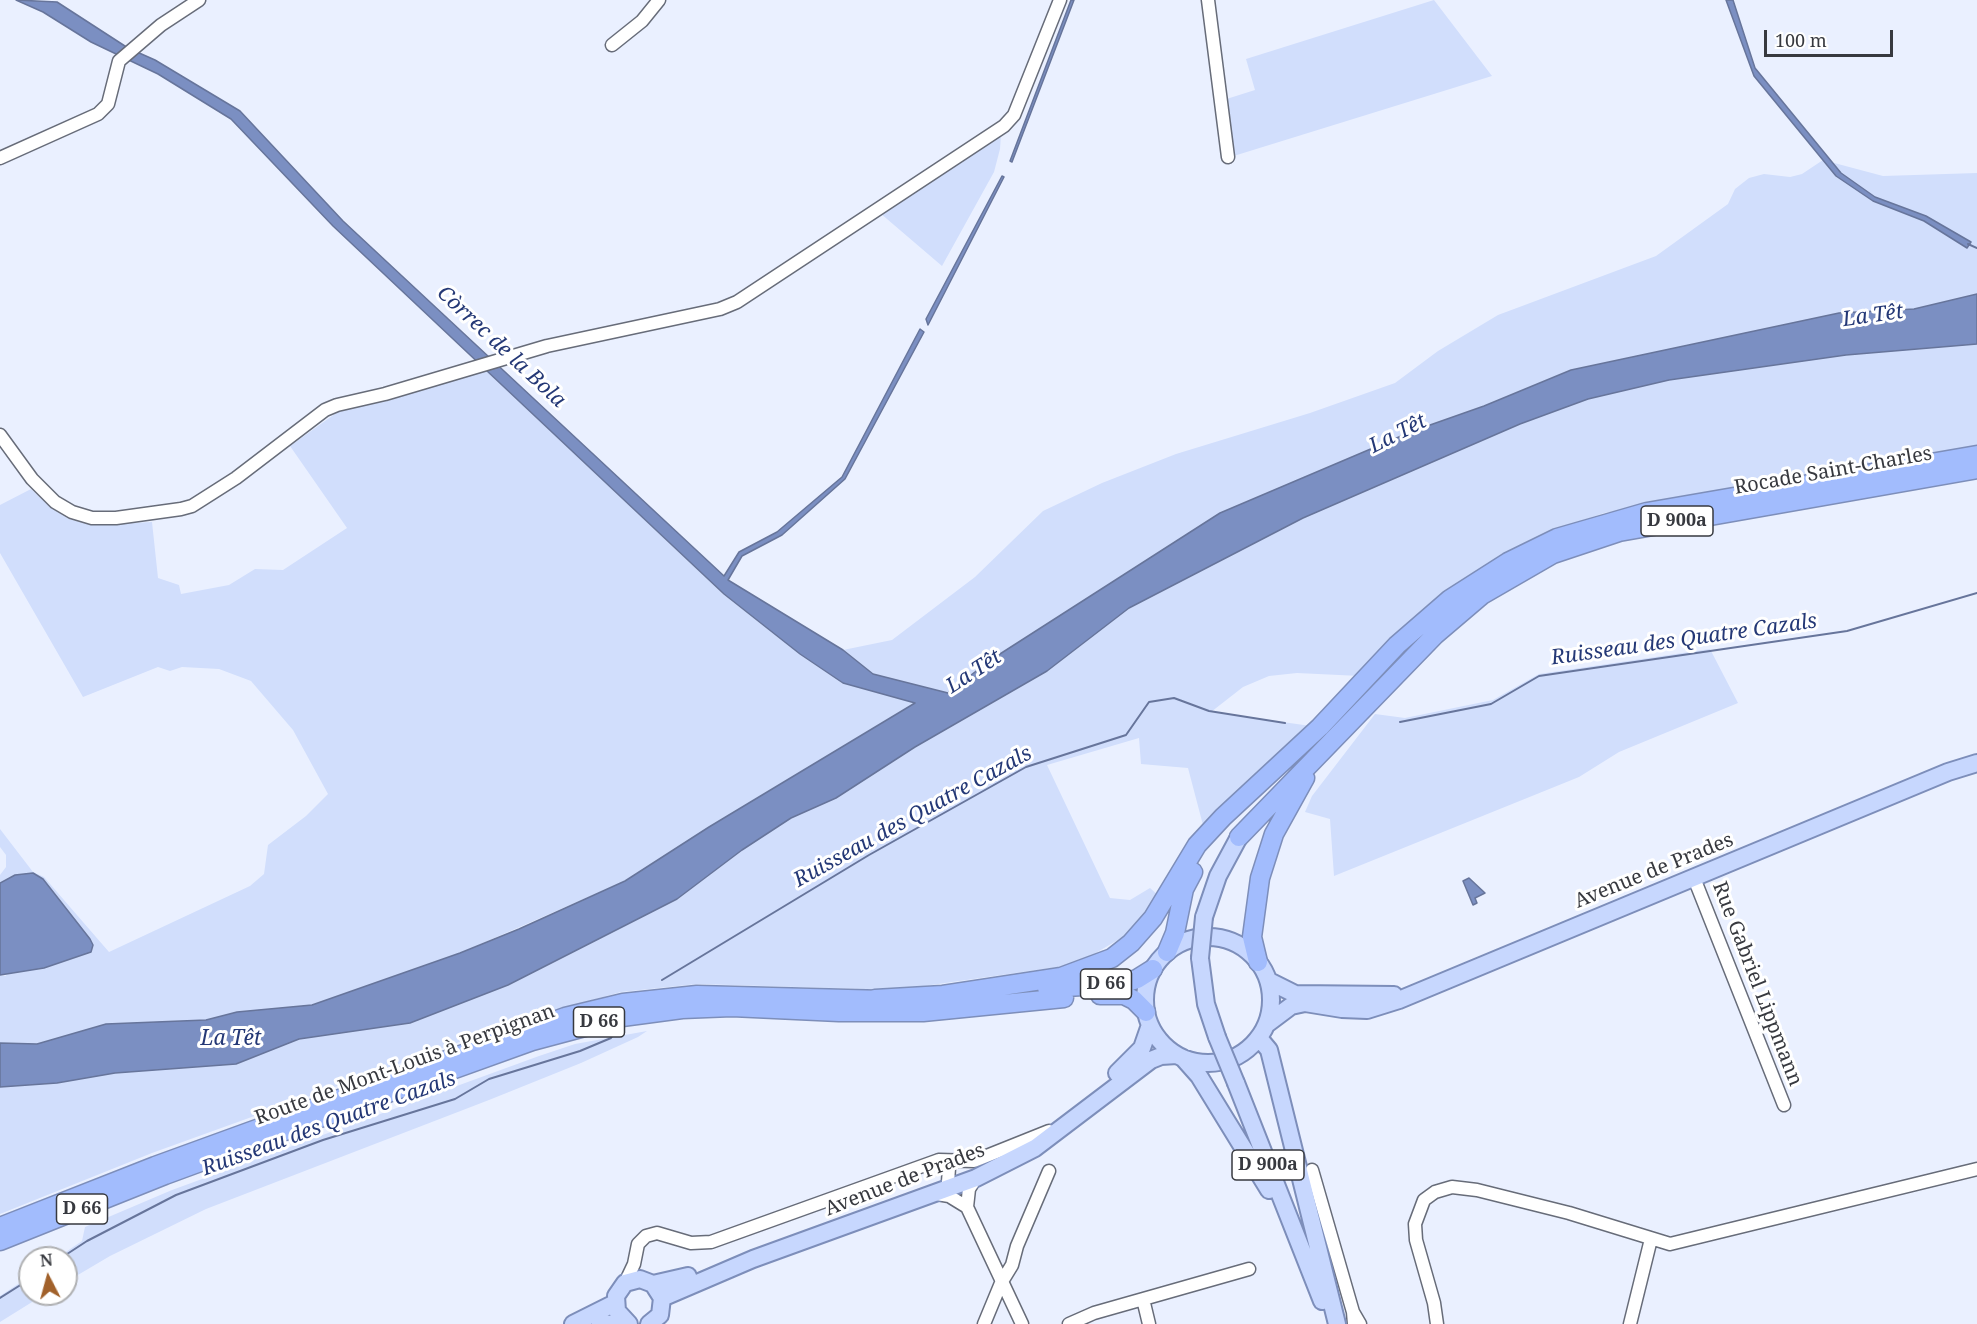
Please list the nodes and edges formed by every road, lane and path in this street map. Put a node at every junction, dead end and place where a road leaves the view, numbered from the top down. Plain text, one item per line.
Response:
1 (199, 0) edge
2 (659, 0) edge
3 (1060, 0) edge
4 (1208, 0) edge
5 (612, 45) dead end
6 (1228, 157) dead end
7 (0, 158) edge
8 (0, 435) edge
9 (1977, 455) edge
10 (1977, 469) edge
11 (1489, 574) junction
12 (1439, 608) junction
13 (1413, 657) junction
14 (1977, 763) edge
15 (1977, 770) edge
16 (1902, 793) junction
17 (1239, 837) junction
18 (1694, 878) junction
19 (1167, 952) junction
20 (1258, 962) junction
21 (1153, 969) junction
22 (1269, 981) junction
23 (1421, 989) junction
24 (1056, 993) junction
25 (875, 999) junction
26 (1148, 1019) junction
27 (1263, 1031) junction
28 (1180, 1056) junction
29 (1784, 1105) dead end
30 (1048, 1131) junction
31 (939, 1160) junction
32 (1977, 1162) edge
33 (1977, 1169) edge
34 (1312, 1170) dead end
35 (1049, 1171) dead end
36 (1977, 1176) edge
37 (976, 1178) junction
38 (1927, 1183) junction
39 (942, 1188) junction
40 (967, 1207) junction
41 (0, 1227) edge
42 (1651, 1239) junction
43 (0, 1241) edge
44 (1017, 1246) junction
45 (1301, 1247) junction
46 (991, 1260) junction
47 (1249, 1269) dead end
48 (643, 1282) junction
49 (1001, 1283) junction
50 (1143, 1299) junction
51 (615, 1303) junction
52 (1353, 1318) edge
53 (627, 1323) edge
54 (573, 1324) edge
55 (600, 1324) edge
56 (649, 1324) edge
57 (984, 1324) edge
58 (1022, 1324) edge
59 (1069, 1324) edge
60 (1149, 1324) edge
61 (1332, 1324) edge
62 (1337, 1324) edge
63 (1360, 1324) edge
64 (1437, 1324) edge
65 (1630, 1324) edge

1 - 7 street
2 - 5 street
3 - 8 street
4 - 6 street
9 - 11 highway, Rocade Saint-Charles / D 900a
10 - 13 highway, Rocade Saint-Charles / D 900a
11 - 12 highway
11 - 17 highway, D 900a
12 - 19 highway
12 - 25 highway
13 - 17 highway, D 900a
13 - 20 highway
14 - 16 main road, Avenue de Prades
15 - 16 main road, Avenue de Prades
16 - 18 main road, Avenue de Prades
17 - 45 main road, D 900a, bridge
18 - 23 main road, Avenue de Prades
18 - 29 street, Rue Gabriel Lippmann
19 - 20 main road
19 - 21 main road
20 - 22 main road
21 - 24 highway, D 66
21 - 26 main road
22 - 23 main road, Avenue de Prades
22 - 27 main road
23 - 27 main road, Avenue de Prades
24 - 25 highway, Route de Mont-Louis à Perpignan / D 66
24 - 26 highway, D 66
24 - 43 highway, Route de Mont-Louis à Perpignan / D 66
25 - 41 highway, Route de Mont-Louis à Perpignan / D 66
26 - 28 main road
26 - 30 main road, Avenue de Prades
27 - 28 main road
27 - 62 main road
28 - 37 main road, Avenue de Prades
28 - 45 main road
30 - 31 street
30 - 39 main road, Avenue de Prades
31 - 39 street
31 - 48 street
32 - 38 street
33 - 38 street
34 - 52 street
35 - 44 street
36 - 38 street
37 - 39 main road, Avenue de Prades
37 - 40 street
38 - 42 street
39 - 40 street
39 - 48 main road, Avenue de Prades
40 - 46 street
42 - 64 street
42 - 65 street
44 - 46 street
44 - 49 street
45 - 61 main road, D 900a
46 - 49 street
47 - 50 street
48 - 51 main road
48 - 56 main road
49 - 57 street
49 - 58 street
50 - 59 street
50 - 60 street
51 - 53 main road
51 - 54 main road
52 - 63 street
53 - 55 main road

